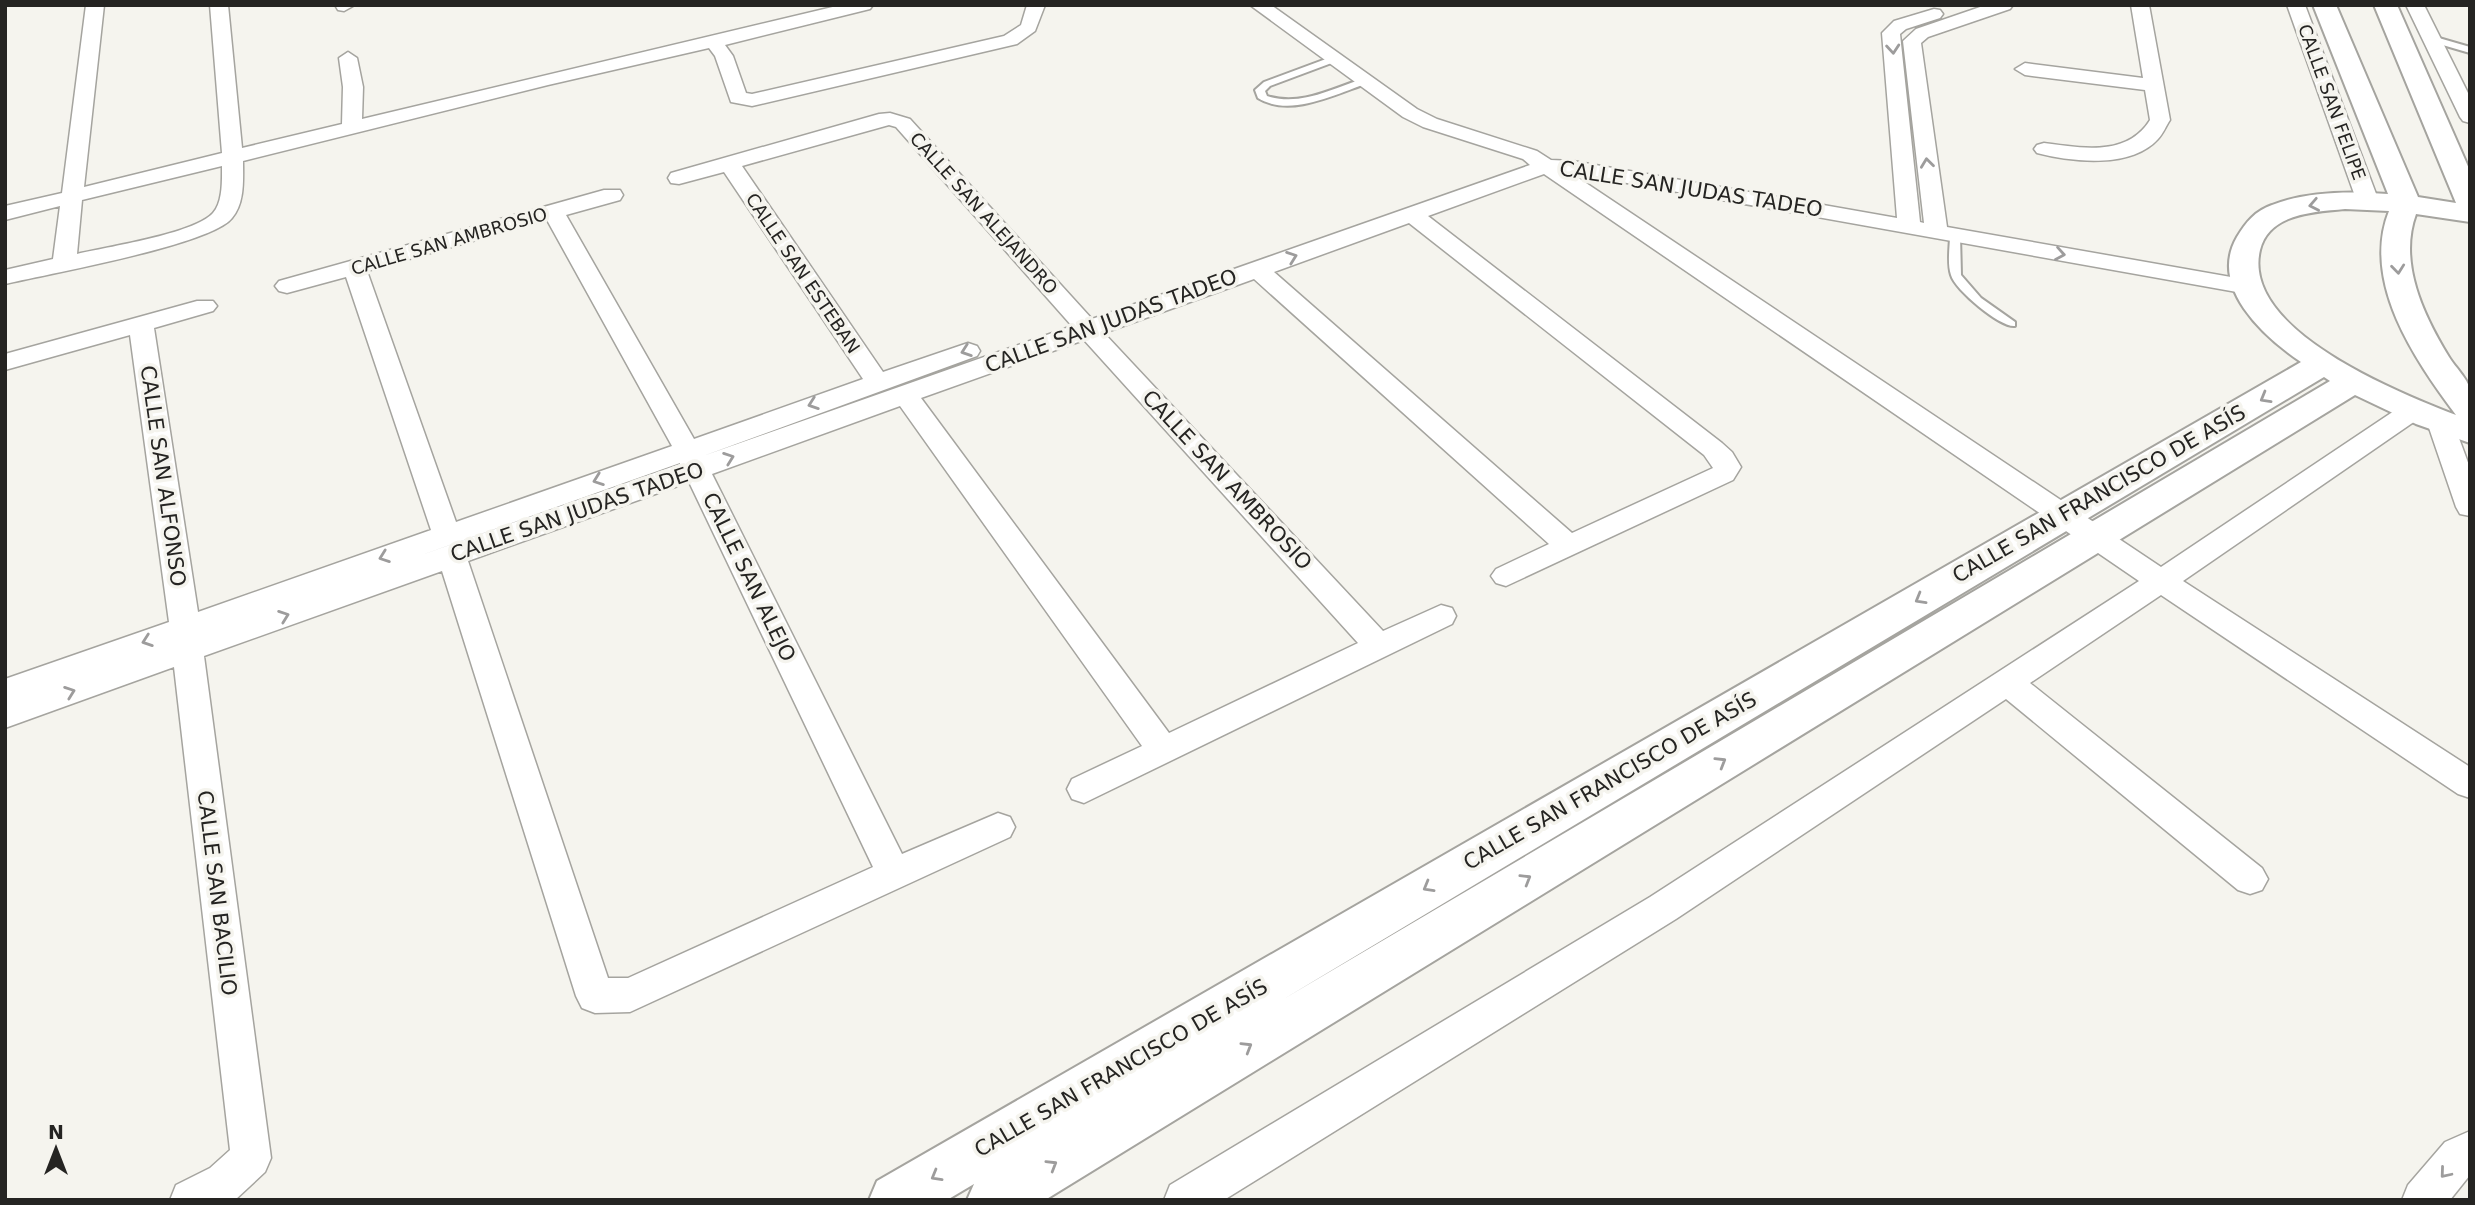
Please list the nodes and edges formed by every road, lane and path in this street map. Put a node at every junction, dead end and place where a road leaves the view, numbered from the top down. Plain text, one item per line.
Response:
1 (95, 5) edge
2 (219, 5) edge
3 (864, 5) edge
4 (1036, 5) edge
5 (1259, 5) edge
6 (1961, 5) edge
7 (2004, 5) edge
8 (2140, 5) edge
9 (2296, 5) edge
10 (2324, 5) edge
11 (2385, 5) edge
12 (2415, 5) edge
13 (843, 8) edge
14 (2432, 39) junction
15 (714, 42) junction
16 (2470, 50) edge
17 (348, 58) dead end
18 (1335, 60) junction
19 (2025, 69) dead end
20 (1365, 81) junction
21 (2152, 85) junction
22 (2470, 117) edge
23 (352, 126) junction
24 (2044, 149) dead end
25 (233, 156) junction
26 (1538, 161) junction
27 (729, 163) junction
28 (679, 178) dead end
29 (612, 195) dead end
30 (70, 198) junction
31 (2367, 200) junction
32 (2406, 203) junction
33 (2470, 204) edge
34 (553, 212) junction
35 (5, 213) edge
36 (1412, 214) junction
37 (2470, 214) edge
38 (1908, 218) junction
39 (1941, 227) junction
40 (64, 263) junction
41 (354, 267) junction
42 (1257, 269) junction
43 (2245, 276) junction
44 (5, 277) edge
45 (287, 286) dead end
46 (205, 306) dead end
47 (1081, 322) junction
48 (2011, 324) dead end
49 (141, 325) junction
50 (5, 362) edge
51 (2339, 373) junction
52 (877, 382) junction
53 (905, 395) junction
54 (2470, 410) edge
55 (2426, 416) junction
56 (2470, 432) edge
57 (692, 459) junction
58 (2470, 507) edge
59 (2078, 526) junction
60 (449, 545) junction
61 (1569, 546) junction
62 (1506, 576) dead end
63 (2161, 581) junction
64 (1441, 616) dead end
65 (186, 639) junction
66 (1379, 646) junction
67 (2007, 682) junction
68 (5, 691) edge
69 (5, 715) edge
70 (1164, 751) junction
71 (2470, 784) edge
72 (1084, 789) dead end
73 (998, 827) dead end
74 (894, 874) junction
75 (2250, 879) dead end
76 (2470, 1151) edge
77 (191, 1200) edge
78 (896, 1200) edge
79 (994, 1200) edge
80 (1185, 1200) edge
81 (2423, 1200) edge

1 - 30 street
2 - 25 street
3 - 13 street
4 - 15 street
5 - 18 street
6 -> 38 street
39 -> 7 street
8 - 21 street
9 - 31 street, CALLE SAN FELIPE
10 - 32 main road
11 - 33 main road
12 - 14 street
13 - 15 street
14 - 16 lane
14 - 22 street
15 - 23 street
17 - 23 street
18 - 20 street
18 - 20 lane
19 - 21 street
20 - 26 street
21 - 24 street
23 - 25 street
25 - 30 street
25 - 40 street
26 - 36 street, CALLE SAN JUDAS TADEO
26 - 38 street, CALLE SAN JUDAS TADEO
26 - 47 street, CALLE SAN JUDAS TADEO
26 - 59 street
27 - 28 street
27 - 47 street, CALLE SAN ALEJANDRO
27 - 52 street, CALLE SAN ESTEBAN
29 - 34 street, CALLE SAN AMBROSIO
30 - 35 street
30 - 40 street
31 - 32 main road
31 -> 43 main road
32 - 37 main road
32 -> 54 main road
34 - 41 street, CALLE SAN AMBROSIO
34 - 57 street, CALLE SAN ALEJO
42 -> 36 street, CALLE SAN JUDAS TADEO
36 - 61 street
38 - 39 street, CALLE SAN JUDAS TADEO
39 - 43 street, CALLE SAN JUDAS TADEO
39 - 48 lane
40 - 44 street
41 - 45 street, CALLE SAN AMBROSIO
41 - 60 street
42 - 47 street, CALLE SAN JUDAS TADEO
42 - 61 street
43 - 51 main road
46 - 49 street
47 -> 52 street, CALLE SAN JUDAS TADEO
47 - 53 street, CALLE SAN JUDAS TADEO
47 - 66 street, CALLE SAN AMBROSIO
49 - 50 street
49 - 65 street, CALLE SAN ALFONSO
51 - 55 main road
51 - 59 main road, CALLE SAN FRANCISCO DE ASÍS
52 -> 57 street, CALLE SAN JUDAS TADEO
57 -> 53 street, CALLE SAN JUDAS TADEO
53 - 70 street
55 - 56 main road
55 - 58 street
55 - 63 street
57 - 60 street, CALLE SAN JUDAS TADEO
57 - 74 street, CALLE SAN ALEJO
59 - 63 street
59 -> 78 main road, CALLE SAN FRANCISCO DE ASÍS
79 -> 59 main road, CALLE SAN FRANCISCO DE ASÍS
60 - 65 street, CALLE SAN JUDAS TADEO
60 - 74 street
61 - 62 street
63 - 67 street
63 - 71 street
64 - 66 street
65 -> 68 street, CALLE SAN JUDAS TADEO
69 -> 65 street, CALLE SAN JUDAS TADEO
65 - 77 street, CALLE SAN BACILIO
66 - 70 street
67 - 75 street
67 - 80 street
70 - 72 street
73 - 74 street
76 -> 81 street

